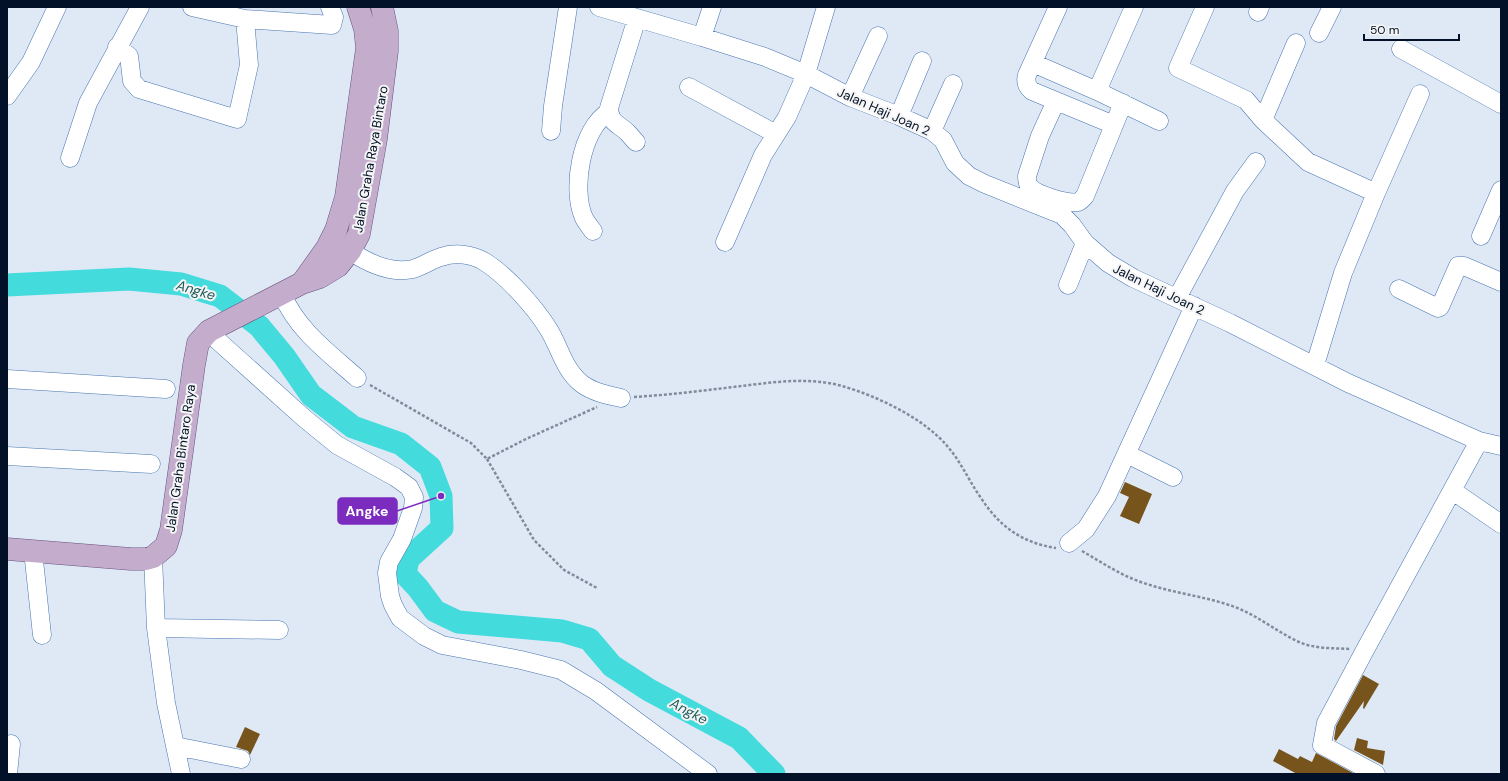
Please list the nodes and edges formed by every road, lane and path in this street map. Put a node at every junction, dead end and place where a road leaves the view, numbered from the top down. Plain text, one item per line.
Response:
1 (58, 7) edge
2 (140, 7) edge
3 (192, 7) edge
4 (330, 7) edge
5 (358, 7) edge
6 (382, 7) edge
7 (568, 7) edge
8 (599, 7) edge
9 (712, 7) edge
10 (826, 7) edge
11 (1058, 7) edge
12 (1134, 7) edge
13 (1205, 7) edge
14 (1332, 7) edge
15 (628, 13) edge
16 (245, 19) junction
17 (1319, 33) dead end
18 (878, 36) dead end
19 (702, 37) junction
20 (1296, 43) dead end
21 (117, 47) junction
22 (1402, 49) dead end
23 (922, 61) dead end
24 (1033, 63) junction
25 (806, 74) junction
26 (953, 84) dead end
27 (689, 87) dead end
28 (1097, 91) junction
29 (1420, 94) dead end
30 (7, 96) edge
31 (850, 97) junction
32 (1056, 101) junction
33 (1123, 103) junction
34 (1501, 104) edge
35 (609, 112) junction
36 (899, 116) junction
37 (1263, 120) junction
38 (1159, 121) dead end
39 (1114, 125) junction
40 (551, 131) dead end
41 (932, 132) junction
42 (776, 134) junction
43 (636, 142) dead end
44 (70, 158) dead end
45 (1256, 162) dead end
46 (1501, 190) edge
47 (1376, 193) junction
48 (593, 231) dead end
49 (1481, 236) dead end
50 (725, 242) dead end
51 (1085, 243) junction
52 (350, 252) junction
53 (1501, 282) edge
54 (302, 283) junction
55 (1068, 285) dead end
56 (1399, 289) dead end
57 (276, 298) junction
58 (1177, 298) junction
59 (1194, 306) junction
60 (217, 328) junction
61 (1315, 365) junction
62 (357, 378) joint
63 (7, 379) edge
64 (166, 389) dead end
65 (621, 398) junction
66 (1479, 441) junction
67 (1501, 446) edge
68 (1127, 454) junction
69 (7, 456) edge
70 (488, 459) junction
71 (151, 464) dead end
72 (1173, 477) dead end
73 (1453, 491) junction
74 (1501, 524) edge
75 (1069, 544) junction
76 (15, 551) edge
77 (154, 557) junction
78 (597, 588) dead end
79 (156, 628) junction
80 (279, 630) dead end
81 (42, 635) dead end
82 (1365, 650) junction
83 (11, 744) dead end
84 (175, 746) junction
85 (241, 759) dead end
86 (8, 774) edge
87 (181, 774) edge
88 (708, 774) edge
89 (1376, 774) edge

1 - 30 street
2 - 21 street
3 - 16 street
4 - 16 street
5 - 54 main road, Jalan Graha Raya Bintaro
6 - 52 main road, Jalan Graha Raya Bintaro
7 - 40 street
8 - 15 street, Jalan Haji Joan 2
9 - 19 street
10 - 25 street
11 - 24 street
12 - 28 street
13 - 37 street
14 - 17 street
15 - 19 street, Jalan Haji Joan 2
15 - 35 street
16 - 21 street
18 - 31 street
19 - 25 street, Jalan Haji Joan 2
20 - 37 street
21 - 44 street
22 - 34 street
23 - 36 street
24 - 28 street
24 - 32 street
25 - 31 street, Jalan Haji Joan 2
25 - 42 street
26 - 41 street
27 - 42 street
28 - 33 street
29 - 47 street
31 - 36 street, Jalan Haji Joan 2
32 - 39 street
32 - 39 street
33 - 38 street
33 - 39 street
35 - 43 street
35 - 48 street
36 - 41 street, Jalan Haji Joan 2
37 - 47 street
41 - 51 street, Jalan Haji Joan 2
42 - 50 street
45 - 58 street
46 - 49 street
47 - 61 street
51 - 55 street
51 - 58 street, Jalan Haji Joan 2
52 - 54 main road, Jalan Graha Raya Bintaro
52 - 65 street
53 - 56 street
54 - 57 main road, Jalan Graha Raya Bintaro
57 - 60 main road, Jalan Graha Bintaro Raya
57 - 62 street
58 - 59 street, Jalan Haji Joan 2
59 - 61 street, Jalan Haji Joan 2
59 - 68 street
60 - 77 main road, Jalan Graha Bintaro Raya
60 - 88 street
61 - 66 street, Jalan Haji Joan 2
62 - 70 path
63 - 64 street
65 - 70 path
65 - 75 path
66 - 67 street, Jalan Haji Joan 2
66 - 73 street
68 - 72 street
68 - 75 street
69 - 71 street
70 - 78 path
73 - 74 street
73 - 82 street
75 - 82 path
76 - 77 main road
76 - 81 street
77 - 79 street
79 - 80 street
79 - 84 street
82 - 89 street
83 - 86 street
84 - 85 street
84 - 87 street

